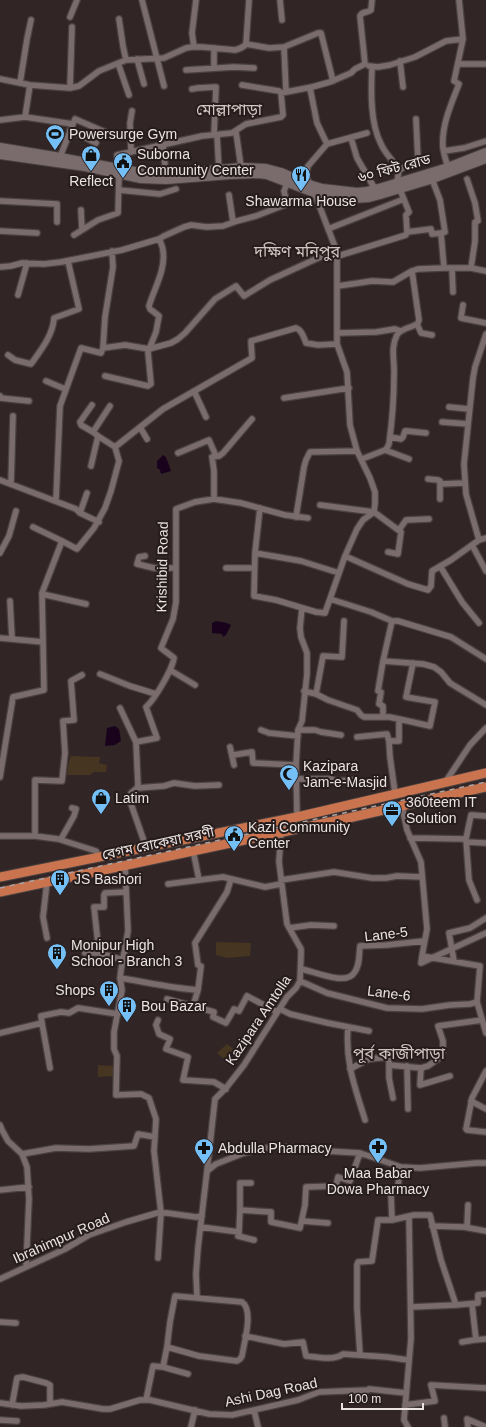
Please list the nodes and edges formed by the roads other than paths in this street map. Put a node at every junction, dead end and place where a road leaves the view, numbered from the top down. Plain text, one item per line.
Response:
1 (77, 0) edge
2 (142, 0) edge
3 (196, 0) edge
4 (249, 0) edge
5 (280, 0) edge
6 (372, 0) edge
7 (459, 0) edge
8 (70, 17) dead end
9 (119, 19) dead end
10 (31, 20) dead end
11 (282, 20) dead end
12 (72, 27) dead end
13 (463, 39) junction
14 (246, 44) junction
15 (194, 47) junction
16 (214, 48) junction
17 (284, 48) junction
18 (137, 59) junction
19 (158, 59) junction
20 (126, 60) junction
21 (400, 61) junction
22 (118, 63) junction
23 (365, 64) junction
24 (458, 64) junction
25 (486, 64) edge
26 (372, 67) junction
27 (214, 68) junction
28 (254, 68) dead end
29 (186, 70) dead end
30 (0, 79) edge
31 (332, 81) junction
32 (20, 83) junction
33 (144, 84) dead end
34 (30, 85) junction
35 (242, 85) dead end
36 (164, 86) dead end
37 (403, 87) dead end
38 (70, 88) junction
39 (310, 88) junction
40 (192, 89) dead end
41 (284, 92) junction
42 (129, 95) dead end
43 (215, 108) junction
44 (200, 109) dead end
45 (132, 111) dead end
46 (25, 117) junction
47 (0, 120) edge
48 (416, 120) dead end
49 (73, 124) junction
50 (70, 130) junction
51 (105, 132) dead end
52 (236, 132) junction
53 (367, 133) dead end
54 (216, 135) junction
55 (351, 138) junction
56 (486, 141) edge
57 (96, 143) dead end
58 (327, 144) junction
59 (163, 145) junction
60 (0, 148) edge
61 (131, 152) junction
62 (444, 152) junction
63 (486, 152) edge
64 (0, 155) edge
65 (25, 155) junction
66 (60, 157) junction
67 (486, 159) edge
68 (448, 167) junction
69 (307, 170) junction
70 (399, 170) junction
71 (118, 171) junction
72 (242, 171) junction
73 (219, 172) junction
74 (166, 177) junction
75 (432, 179) junction
76 (467, 179) dead end
77 (290, 180) junction
78 (308, 184) junction
79 (399, 185) junction
80 (176, 189) dead end
81 (375, 189) junction
82 (119, 190) junction
83 (319, 191) junction
84 (229, 195) dead end
85 (404, 199) junction
86 (0, 201) edge
87 (81, 210) dead end
88 (57, 222) dead end
89 (233, 222) junction
90 (328, 228) junction
91 (82, 230) junction
92 (0, 231) edge
93 (37, 232) dead end
94 (407, 232) junction
95 (441, 233) junction
96 (74, 235) dead end
97 (160, 239) junction
98 (112, 251) junction
99 (338, 254) junction
100 (68, 261) junction
101 (27, 263) junction
102 (0, 267) edge
103 (444, 268) junction
104 (452, 268) junction
105 (471, 268) junction
106 (412, 271) junction
107 (486, 271) edge
108 (338, 286) junction
109 (453, 292) dead end
110 (18, 295) dead end
111 (463, 305) dead end
112 (486, 323) edge
113 (417, 324) junction
114 (401, 331) junction
115 (338, 333) junction
116 (432, 335) dead end
117 (485, 338) edge
118 (337, 344) junction
119 (103, 348) junction
120 (150, 349) junction
121 (8, 355) dead end
122 (105, 376) dead end
123 (46, 381) dead end
124 (349, 388) junction
125 (66, 389) junction
126 (194, 391) junction
127 (0, 396) edge
128 (284, 398) dead end
129 (29, 401) dead end
130 (92, 405) dead end
131 (110, 406) dead end
132 (448, 407) dead end
133 (469, 409) junction
134 (13, 416) dead end
135 (206, 417) dead end
136 (252, 419) dead end
137 (442, 422) dead end
138 (468, 424) junction
139 (140, 427) junction
140 (93, 432) junction
141 (426, 433) dead end
142 (98, 436) junction
143 (390, 437) junction
144 (147, 439) dead end
145 (115, 447) junction
146 (385, 450) junction
147 (357, 451) junction
148 (178, 453) dead end
149 (216, 456) junction
150 (362, 459) junction
151 (409, 459) dead end
152 (91, 466) dead end
153 (428, 479) dead end
154 (0, 480) edge
155 (465, 483) junction
156 (11, 484) junction
157 (440, 484) junction
158 (86, 494) dead end
159 (440, 498) dead end
160 (214, 499) junction
161 (56, 500) junction
162 (320, 505) dead end
163 (260, 508) junction
164 (16, 511) dead end
165 (374, 512) junction
166 (80, 513) junction
167 (296, 516) junction
168 (308, 518) dead end
169 (429, 519) dead end
170 (99, 522) junction
171 (33, 526) dead end
172 (399, 530) junction
173 (486, 538) edge
174 (479, 540) junction
175 (62, 541) junction
176 (472, 545) junction
177 (388, 552) dead end
178 (0, 553) edge
179 (255, 553) junction
180 (145, 556) dead end
181 (345, 556) junction
182 (440, 566) junction
183 (175, 568) junction
184 (226, 568) dead end
185 (254, 568) junction
186 (486, 571) edge
187 (339, 573) junction
188 (42, 594) junction
189 (330, 599) junction
190 (10, 601) dead end
191 (86, 604) dead end
192 (302, 608) junction
193 (392, 620) junction
194 (344, 621) dead end
195 (479, 623) dead end
196 (0, 638) edge
197 (12, 639) junction
198 (43, 642) junction
199 (486, 659) edge
200 (382, 661) junction
201 (413, 663) junction
202 (170, 670) junction
203 (100, 674) dead end
204 (82, 675) dead end
205 (195, 685) dead end
206 (304, 690) junction
207 (156, 694) junction
208 (316, 694) junction
209 (486, 705) edge
210 (120, 708) dead end
211 (382, 717) junction
212 (399, 719) junction
213 (486, 728) edge
214 (261, 730) dead end
215 (298, 733) junction
216 (341, 735) dead end
217 (357, 736) dead end
218 (389, 741) junction
219 (136, 742) junction
220 (3, 744) edge
221 (230, 747) dead end
222 (233, 756) junction
223 (234, 765) dead end
224 (296, 765) junction
225 (486, 773) edge
226 (0, 777) edge
227 (297, 779) junction
228 (356, 780) dead end
229 (446, 781) junction
230 (219, 785) dead end
231 (486, 787) edge
232 (137, 788) junction
233 (396, 793) junction
234 (402, 806) junction
235 (72, 808) dead end
236 (486, 816) edge
237 (296, 817) junction
238 (281, 832) junction
239 (0, 836) edge
240 (35, 836) junction
241 (410, 838) junction
242 (61, 840) junction
243 (466, 841) junction
244 (486, 843) edge
245 (146, 847) junction
246 (193, 850) junction
247 (98, 857) junction
248 (125, 864) junction
249 (0, 877) edge
250 (422, 877) junction
251 (231, 879) junction
252 (199, 880) junction
253 (47, 882) junction
254 (282, 882) junction
255 (168, 884) dead end
256 (0, 892) edge
257 (126, 892) junction
258 (477, 900) dead end
259 (486, 918) edge
260 (334, 926) dead end
261 (289, 928) junction
262 (486, 933) edge
263 (47, 938) dead end
264 (424, 941) junction
265 (99, 952) junction
266 (85, 953) dead end
267 (422, 956) junction
268 (123, 960) junction
269 (454, 961) junction
270 (483, 966) edge
271 (301, 969) junction
272 (120, 978) junction
273 (300, 981) junction
274 (198, 990) junction
275 (167, 999) dead end
276 (478, 1002) junction
277 (193, 1006) junction
278 (279, 1011) junction
279 (118, 1014) junction
280 (158, 1020) dead end
281 (482, 1020) junction
282 (42, 1023) junction
283 (348, 1027) junction
284 (369, 1031) dead end
285 (0, 1033) edge
286 (486, 1033) edge
287 (389, 1065) junction
288 (407, 1066) junction
289 (50, 1068) dead end
290 (421, 1068) junction
291 (350, 1069) junction
292 (486, 1071) edge
293 (450, 1076) dead end
294 (226, 1089) junction
295 (393, 1098) dead end
296 (471, 1101) junction
297 (408, 1109) dead end
298 (486, 1109) edge
299 (365, 1120) dead end
300 (0, 1125) edge
301 (486, 1132) edge
302 (155, 1137) junction
303 (360, 1153) junction
304 (22, 1154) junction
305 (486, 1163) edge
306 (401, 1167) junction
307 (207, 1171) junction
308 (251, 1183) dead end
309 (29, 1187) junction
310 (0, 1190) edge
311 (468, 1205) dead end
312 (240, 1210) junction
313 (161, 1213) junction
314 (202, 1216) junction
315 (409, 1217) junction
316 (392, 1220) junction
317 (302, 1221) junction
318 (328, 1223) dead end
319 (432, 1226) junction
320 (201, 1227) junction
321 (467, 1228) junction
322 (486, 1231) edge
323 (239, 1232) junction
324 (254, 1240) dead end
325 (158, 1258) dead end
326 (26, 1266) junction
327 (0, 1279) edge
328 (486, 1294) edge
329 (197, 1297) junction
330 (472, 1304) junction
331 (456, 1305) junction
332 (411, 1308) junction
333 (0, 1322) edge
334 (16, 1323) dead end
335 (245, 1336) junction
336 (486, 1339) edge
337 (476, 1340) junction
338 (462, 1342) dead end
339 (167, 1347) junction
340 (360, 1355) junction
341 (408, 1360) junction
342 (163, 1367) junction
343 (188, 1374) dead end
344 (486, 1388) edge
345 (406, 1393) junction
346 (146, 1400) junction
347 (0, 1403) edge
348 (50, 1404) junction
349 (12, 1405) junction
350 (405, 1405) junction
351 (195, 1410) junction
352 (254, 1410) junction
353 (444, 1418) dead end
354 (0, 1420) edge
355 (17, 1422) dead end
356 (191, 1427) edge
357 (258, 1427) edge
358 (408, 1427) edge
359 (445, 1427) edge
360 (468, 1427) edge
361 (486, 1427) edge

1 - 8 street
2 - 19 street
3 - 15 street
4 - 14 street
5 - 11 street
6 - 23 street
7 - 13 street
9 - 20 street
10 - 32 street
12 - 38 street
13 - 21 street
13 - 24 street
14 - 16 street
14 - 17 street
15 - 16 street
15 - 19 street
16 - 27 street
17 - 31 street
17 - 41 street
18 - 19 street
18 - 20 street
18 - 33 street
19 - 36 street
20 - 22 street
21 - 26 street
21 - 37 street
22 - 38 street
22 - 42 street
23 - 26 street
23 - 31 street
24 - 25 street
24 - 62 street
26 - 70 street
27 - 28 street
27 - 29 street
30 - 32 street
31 - 39 street
32 - 34 street
34 - 38 street
34 - 46 street
35 - 41 street
39 - 41 street
39 - 58 street
40 - 43 street
41 - 52 street
43 - 44 street
43 - 54 street
45 - 61 street
46 - 47 street
46 - 49 street
48 - 70 street
49 - 50 street
49 - 51 street
50 - 57 street
50 - 66 street
52 - 54 street
52 - 72 street
53 - 55 street
54 - 59 street
54 - 73 street
55 - 58 street
55 - 81 street
56 - 62 street
58 - 69 street
59 - 61 street
59 - 74 street
60 - 65 street, ৬০ ফিট রোড
61 - 71 street
62 - 68 street
63 - 68 street, ৬০ ফিট রোড
64 - 65 street, ৬০ ফিট রোড
65 - 66 street, ৬০ ফিট রোড
65 - 71 street, ৬০ ফিট রোড
66 - 71 street, ৬০ ফিট রোড
67 - 75 street, ৬০ ফিট রোড
68 - 79 street, ৬০ ফিট রোড
69 - 77 street
69 - 78 street
70 - 79 street
71 - 74 street, ৬০ ফিট রোড
71 - 82 street
72 - 73 street, ৬০ ফিট রোড
72 - 77 street, ৬০ ফিট রোড
73 - 74 street, ৬০ ফিট রোড
75 - 79 street, ৬০ ফিট রোড
75 - 95 street
76 - 105 street
77 - 78 street, ৬০ ফিট রোড
77 - 83 street, ৬০ ফিট রোড
77 - 89 street
78 - 83 street, ৬০ ফিট রোড
79 - 81 street, ৬০ ফিট রোড
79 - 83 street, ৬০ ফিট রোড
79 - 85 street
80 - 82 street
81 - 83 street, ৬০ ফিট রোড
82 - 91 street
83 - 90 street
84 - 89 street
85 - 90 street
85 - 94 street
86 - 88 street
87 - 91 street
89 - 97 street
90 - 99 street
91 - 96 street
92 - 93 street
94 - 95 street
94 - 99 street
95 - 103 street
97 - 98 street
97 - 120 street
98 - 100 street
98 - 119 street
99 - 108 street
99 - 120 street
100 - 101 street
100 - 121 street
101 - 102 street
101 - 110 street
103 - 104 street
103 - 106 street
104 - 105 street
104 - 109 street
105 - 107 street
106 - 108 street
106 - 113 street
108 - 115 street
111 - 112 street
113 - 114 street
113 - 116 street
114 - 115 street
114 - 143 street
115 - 118 street
117 - 133 street
118 - 124 street
118 - 126 street
119 - 120 street
119 - 125 street
120 - 122 street
123 - 125 street
124 - 128 street
124 - 147 street
125 - 161 street
126 - 135 street
126 - 139 street
127 - 129 street
130 - 140 street
131 - 140 street
132 - 133 street
133 - 138 street
134 - 156 street
136 - 149 street
137 - 138 street
138 - 155 street
139 - 144 street
139 - 145 street
140 - 142 street
141 - 143 street
142 - 145 street
142 - 152 street
143 - 146 street
145 - 170 street
146 - 150 street
146 - 151 street
147 - 150 street
147 - 167 street
148 - 149 street
149 - 160 street
150 - 165 street
153 - 157 street
154 - 156 street
155 - 157 street
155 - 174 street
156 - 161 street
157 - 159 street
158 - 166 street
160 - 163 street
160 - 183 street, Krishibid Road
161 - 166 street
162 - 165 street
163 - 167 street
163 - 179 street
164 - 178 street
165 - 172 street
165 - 181 street
166 - 170 street
167 - 168 street
169 - 172 street
170 - 175 street
171 - 175 street
172 - 177 street
173 - 174 street
174 - 176 street
175 - 188 street
176 - 182 street
176 - 186 street
179 - 185 street
179 - 187 street
180 - 183 street
181 - 182 street
181 - 187 street
182 - 195 street
183 - 202 street, Krishibid Road
184 - 185 street
185 - 192 street
187 - 189 street
188 - 191 street
188 - 198 street
189 - 192 street
189 - 193 street
190 - 197 street
192 - 206 street
193 - 199 street
193 - 200 street
194 - 208 street
196 - 197 street
197 - 198 street
198 - 220 street
200 - 201 street
200 - 211 street
201 - 209 street
201 - 212 street
202 - 205 street
202 - 207 street
203 - 207 street
204 - 240 street
206 - 208 street
206 - 215 street
207 - 219 street
208 - 211 street
210 - 219 street
211 - 212 street
212 - 218 street
213 - 229 street
214 - 215 street
215 - 216 street
215 - 224 street
217 - 218 street
218 - 233 street
219 - 232 street
220 - 226 street
221 - 222 street
222 - 223 street
222 - 224 street
224 - 227 street
225 - 229 main road, বেগম রোকেয়া সরণী
227 - 228 street
227 - 237 street
229 - 233 main road, বেগম রোকেয়া সরণী
230 - 232 street
231 - 234 main road, বেগম রোকেয়া সরণী
232 - 245 street
233 - 237 main road, বেগম রোকেয়া সরণী
234 - 238 main road, বেগম রোকেয়া সরণী
234 - 241 street
235 - 242 street
236 - 243 street
237 - 245 main road, বেগম রোকেয়া সরণী
238 - 246 main road, বেগম রোকেয়া সরণী
238 - 254 street, Kazipara Amtolla
239 - 240 street
240 - 242 street
241 - 243 street
241 - 250 street
242 - 247 street
243 - 244 street
243 - 258 street
245 - 247 main road, বেগম রোকেয়া সরণী
246 - 248 main road, বেগম রোকেয়া সরণী
246 - 252 street
247 - 249 main road, বেগম রোকেয়া সরণী
248 - 253 main road, বেগম রোকেয়া সরণী
248 - 257 street
250 - 254 street
250 - 264 street
251 - 252 street
251 - 254 street
251 - 274 street
252 - 255 street
253 - 256 main road, বেগম রোকেয়া সরণী
253 - 263 street
254 - 261 street, Kazipara Amtolla
257 - 265 street
257 - 268 street
259 - 269 street
260 - 261 street
261 - 271 street, Kazipara Amtolla
262 - 267 street
264 - 267 street
264 - 271 street, Lane-5
265 - 266 street
265 - 268 street
267 - 269 street
268 - 272 street
269 - 270 street
270 - 276 street
271 - 273 street, Kazipara Amtolla
272 - 274 street
272 - 279 street
273 - 276 street, Lane-6
273 - 278 street, Kazipara Amtolla
274 - 277 street
275 - 277 street
276 - 281 street
277 - 278 street
278 - 283 street
278 - 294 street, Kazipara Amtolla
279 - 282 street
279 - 302 street
280 - 294 street
281 - 286 street
281 - 290 street
282 - 285 street
282 - 289 street
283 - 284 street
283 - 291 street
287 - 288 street
287 - 291 street
287 - 295 street
288 - 290 street
288 - 297 street
290 - 293 street
291 - 299 street
292 - 296 street
294 - 307 street, Kazipara Amtolla
296 - 298 street
296 - 301 street
300 - 304 street
302 - 304 street
302 - 313 street
303 - 306 street
303 - 307 street
303 - 317 street
304 - 309 street
305 - 306 street
306 - 316 street
307 - 314 street, Kazipara Amtolla
308 - 312 street
309 - 310 street
309 - 326 street
311 - 321 street
312 - 317 street
312 - 323 street
313 - 314 street, Ibrahimpur Road
313 - 325 street
313 - 326 street, Ibrahimpur Road
314 - 320 street, Kazipara Amtolla
315 - 316 street
315 - 319 street
315 - 332 street
316 - 340 street
317 - 318 street
319 - 321 street
319 - 331 street
320 - 323 street
320 - 329 street, Kazipara Amtolla
321 - 322 street
323 - 324 street
326 - 327 street, Ibrahimpur Road
328 - 330 street
329 - 335 street
329 - 339 street
330 - 331 street
330 - 337 street
331 - 332 street
332 - 341 street
333 - 334 street
335 - 339 street
335 - 340 street
336 - 337 street
337 - 338 street
339 - 342 street
340 - 341 street
341 - 345 street
342 - 343 street
342 - 346 street
344 - 350 street
345 - 350 street
345 - 352 street, Ashi Dag Road
346 - 348 street, Ashi Dag Road
346 - 351 street, Ashi Dag Road
347 - 349 street, Ashi Dag Road
348 - 349 street, Ashi Dag Road
348 - 349 street
350 - 358 street
351 - 352 street, Ashi Dag Road
351 - 356 street
352 - 357 street
353 - 359 street
354 - 355 street
360 - 361 street

